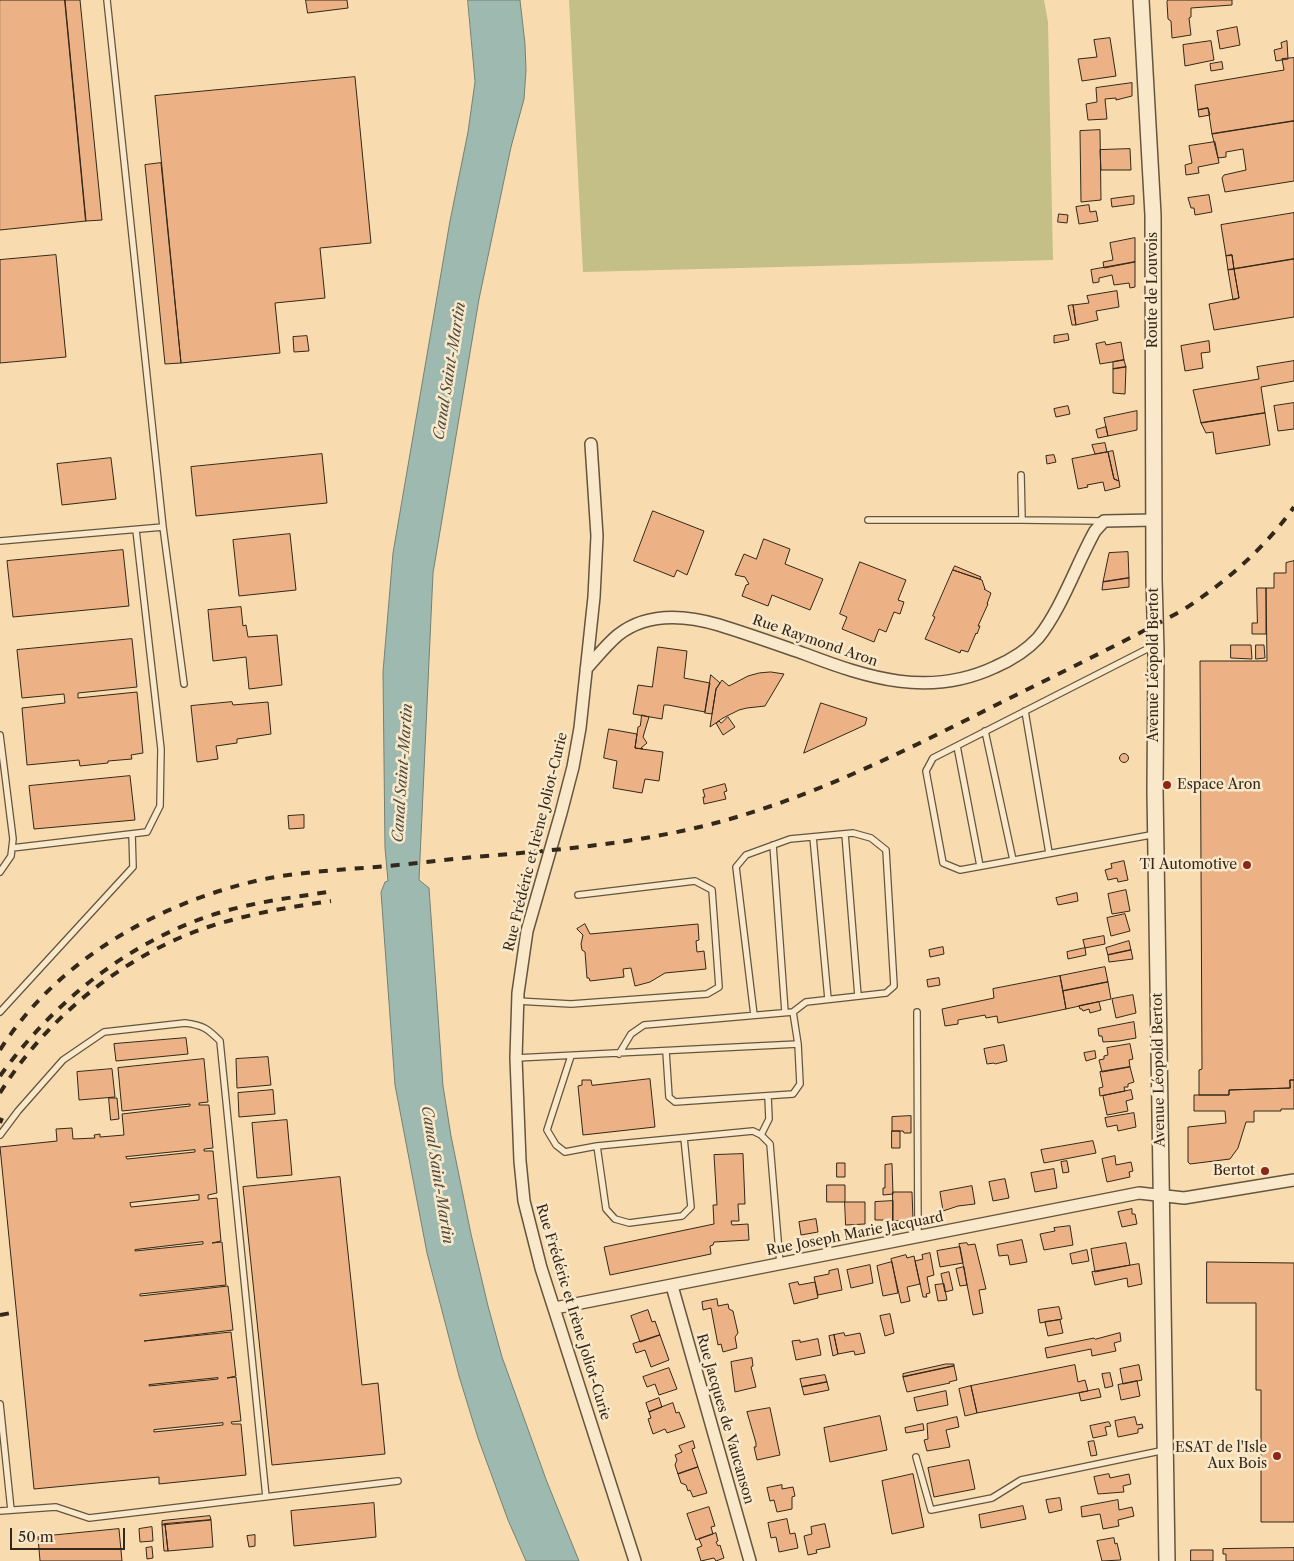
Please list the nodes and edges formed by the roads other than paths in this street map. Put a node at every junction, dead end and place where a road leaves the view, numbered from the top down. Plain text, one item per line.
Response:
1 (107, 0) edge
2 (1141, 0) edge
3 (590, 444) dead end
4 (1021, 475) dead end
5 (868, 520) dead end
6 (1022, 520) junction
7 (1154, 520) junction
8 (1104, 521) junction
9 (164, 527) junction
10 (136, 530) junction
11 (0, 541) edge
12 (1154, 580) joint
13 (1156, 645) junction
14 (586, 669) junction
15 (184, 684) dead end
16 (1025, 711) junction
17 (985, 731) junction
18 (0, 735) edge
19 (957, 746) junction
20 (132, 834) junction
21 (845, 834) junction
22 (1156, 834) junction
23 (813, 837) junction
24 (773, 845) junction
25 (12, 848) junction
26 (1049, 853) junction
27 (1013, 860) junction
28 (980, 866) junction
29 (0, 872) edge
30 (578, 895) dead end
31 (858, 996) junction
32 (828, 1000) junction
33 (517, 1001) junction
34 (0, 1012) edge
35 (786, 1012) junction
36 (793, 1012) junction
37 (917, 1012) dead end
38 (754, 1015) junction
39 (798, 1044) junction
40 (666, 1051) junction
41 (619, 1054) junction
42 (571, 1056) junction
43 (516, 1058) junction
44 (768, 1096) junction
45 (0, 1135) edge
46 (762, 1135) junction
47 (684, 1138) junction
48 (597, 1146) junction
49 (1294, 1180) edge
50 (1161, 1195) junction
51 (918, 1237) junction
52 (780, 1264) junction
53 (672, 1286) junction
54 (555, 1308) junction
55 (0, 1404) edge
56 (1165, 1450) junction
57 (916, 1457) dead end
58 (398, 1481) dead end
59 (266, 1497) junction
60 (11, 1510) junction
61 (0, 1511) edge
62 (635, 1561) edge
63 (750, 1561) edge
64 (1167, 1561) edge

1 - 9 lane
2 - 7 street, Route de Louvois
3 - 14 street, Rue Frédéric et Irène Joliot-Curie
4 - 6 lane
5 - 6 lane
6 - 8 lane
7 - 8 street
7 - 12 street, Route de Louvois
8 - 14 street, Rue Raymond Aron
9 - 10 lane
9 - 15 lane
10 - 11 lane
10 - 20 lane
12 - 13 street, Avenue Léopold Bertot
13 - 16 lane
13 - 22 street, Avenue Léopold Bertot
14 - 33 street, Rue Frédéric et Irène Joliot-Curie
16 - 17 lane
16 - 26 lane
17 - 19 lane
17 - 27 lane
18 - 25 lane
19 - 28 lane
19 - 28 lane
20 - 25 lane
20 - 34 lane
21 - 23 lane
21 - 31 lane
21 - 31 lane
22 - 26 lane
22 - 50 street, Avenue Léopold Bertot
23 - 24 lane
23 - 32 lane
24 - 35 lane
24 - 38 lane
25 - 29 lane
26 - 27 lane
27 - 28 lane
30 - 33 lane
31 - 32 lane
32 - 36 lane
33 - 43 street, Rue Frédéric et Irène Joliot-Curie
35 - 36 lane
35 - 38 lane
36 - 39 lane
37 - 51 lane
38 - 41 lane
39 - 40 lane
39 - 44 lane
40 - 41 lane
40 - 44 lane
41 - 42 lane
42 - 43 lane
42 - 48 lane
43 - 54 street, Rue Frédéric et Irène Joliot-Curie
44 - 46 lane
45 - 59 lane
46 - 47 lane
46 - 52 lane
47 - 48 lane
47 - 48 lane
49 - 50 street, Rue Joseph Marie Jacquard
50 - 51 street, Rue Joseph Marie Jacquard
50 - 56 street, Avenue Léopold Bertot
51 - 52 street, Rue Joseph Marie Jacquard
52 - 53 street, Rue Joseph Marie Jacquard
53 - 54 street, Rue Joseph Marie Jacquard
53 - 63 street, Rue Jacques de Vaucanson
54 - 62 street, Rue Frédéric et Irène Joliot-Curie
55 - 60 lane
56 - 57 lane
56 - 64 street, Avenue Léopold Bertot
58 - 59 lane
59 - 60 lane
60 - 61 lane

